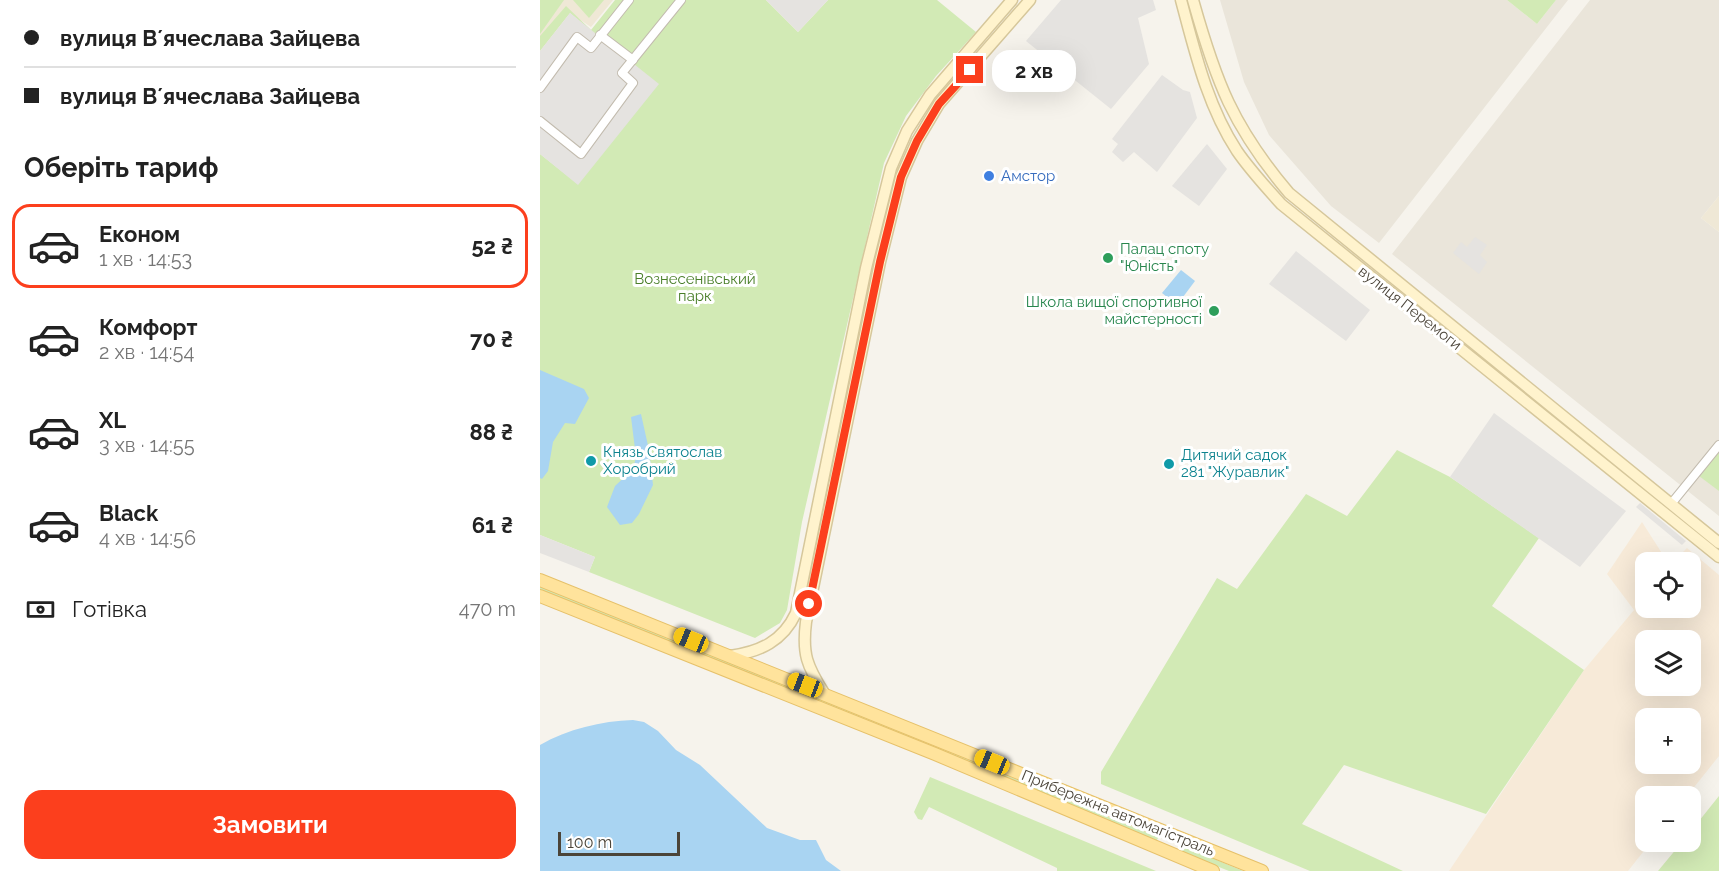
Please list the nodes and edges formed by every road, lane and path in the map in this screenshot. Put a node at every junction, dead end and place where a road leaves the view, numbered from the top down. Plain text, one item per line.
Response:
1 (628, 0) edge
2 (681, 0) edge
3 (1012, 0) edge
4 (1030, 0) edge
5 (1181, 0) edge
6 (1193, 0) edge
7 (600, 35) junction
8 (633, 60) junction
9 (540, 88) edge
10 (540, 121) edge
11 (1249, 143) junction
12 (1236, 150) junction
13 (1264, 164) junction
14 (1251, 170) junction
15 (1719, 445) edge
16 (1671, 504) junction
17 (1719, 543) edge
18 (1719, 557) edge
19 (540, 580) edge
20 (540, 596) edge
21 (730, 656) junction
22 (824, 693) junction
23 (1163, 830) junction
24 (1185, 839) junction
25 (1160, 849) junction
26 (1175, 854) junction
27 (1213, 871) edge
28 (1262, 871) edge

1 - 7 street
2 - 8 street
3 - 21 main road
4 - 22 main road
5 - 12 main road, вулиця Перемоги
6 - 11 main road, вулиця Перемоги
7 - 8 street
7 - 9 street
8 - 10 street
11 - 12 main road
11 - 13 main road, вулиця Перемоги
12 - 14 main road, вулиця Перемоги
13 - 14 main road
13 - 16 main road, вулиця Перемоги
14 - 18 main road, вулиця Перемоги
15 - 16 street
16 - 17 main road, вулиця Перемоги
19 - 21 main road, Прибережна автомагістраль
20 - 25 main road, Прибережна автомагістраль
21 - 22 main road, Прибережна автомагістраль
22 - 23 main road, Прибережна автомагістраль
23 - 24 main road, Прибережна автомагістраль
23 - 25 main road
24 - 26 main road
24 - 28 main road, Прибережна автомагістраль
25 - 26 main road, Прибережна автомагістраль
26 - 27 main road, Прибережна автомагістраль

